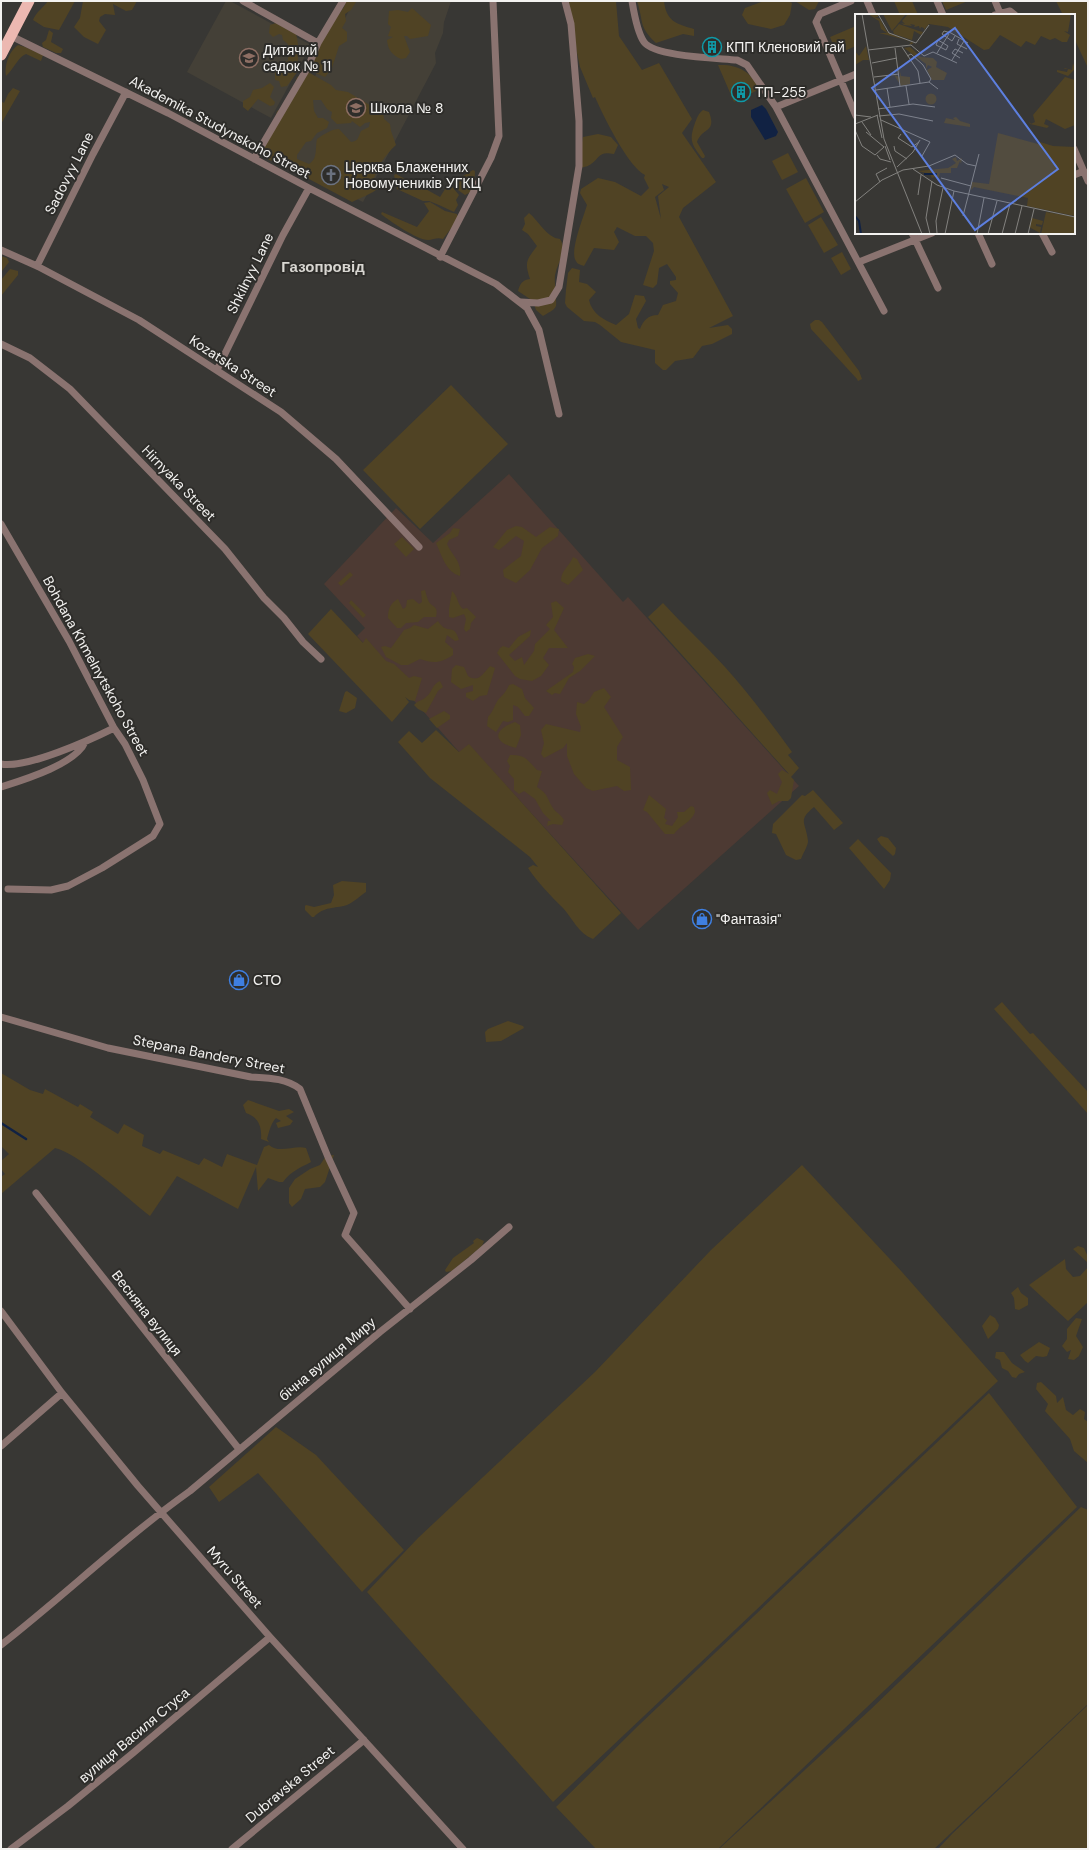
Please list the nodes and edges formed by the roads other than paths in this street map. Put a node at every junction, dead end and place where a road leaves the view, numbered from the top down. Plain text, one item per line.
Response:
1 (29, 1) edge
2 (243, 1) edge
3 (343, 1) edge
4 (493, 1) edge
5 (565, 1) edge
6 (632, 1) edge
7 (851, 1) edge
8 (866, 1) edge
9 (937, 1) edge
10 (995, 1) edge
11 (872, 14) edge
12 (943, 14) edge
13 (998, 14) edge
14 (1014, 14) edge
15 (11, 36) junction
16 (318, 43) junction
17 (1, 55) edge
18 (855, 74) edge
19 (840, 81) junction
20 (126, 92) junction
21 (776, 107) junction
22 (855, 114) edge
23 (1075, 151) edge
24 (254, 159) junction
25 (1084, 171) junction
26 (1075, 175) edge
27 (1088, 181) edge
28 (309, 188) junction
29 (926, 234) edge
30 (978, 234) edge
31 (1043, 234) edge
32 (913, 236) edge
33 (1, 250) edge
34 (1052, 252) dead end
35 (440, 256) junction
36 (859, 262) junction
37 (992, 264) dead end
38 (36, 266) junction
39 (938, 288) dead end
40 (521, 302) junction
41 (884, 311) dead end
42 (1, 344) edge
43 (217, 370) junction
44 (559, 414) dead end
45 (1, 524) edge
46 (419, 547) dead end
47 (321, 659) dead end
48 (114, 728) junction
49 (85, 742) junction
50 (1, 764) edge
51 (1, 787) edge
52 (8, 889) dead end
53 (1, 1017) edge
54 (36, 1193) dead end
55 (509, 1227) dead end
56 (410, 1309) junction
57 (1, 1310) edge
58 (62, 1393) junction
59 (1, 1446) edge
60 (239, 1448) junction
61 (162, 1511) junction
62 (270, 1637) junction
63 (1, 1645) edge
64 (364, 1740) junction
65 (460, 1848) edge
66 (11, 1849) edge
67 (232, 1849) edge

1 - 15 highway
2 - 16 street
3 - 16 street
4 - 35 street
5 - 40 street
6 - 21 street
7 - 19 street
8 - 11 street
9 - 12 street
10 - 13 street
13 - 14 street
15 - 17 highway
15 - 20 street, Akademika Studynskoho Street
16 - 24 street
18 - 19 street
19 - 21 street
19 - 22 street
20 - 24 street, Akademika Studynskoho Street
20 - 38 street, Sadovyy Lane
21 - 36 street
23 - 25 street
24 - 28 street, Akademika Studynskoho Street
25 - 26 street
25 - 27 street
28 - 35 street, Akademika Studynskoho Street
28 - 43 street, Shkilnyy Lane
29 - 32 street
30 - 37 street
31 - 34 street
32 - 36 street
32 - 39 street
33 - 38 street, Kozatska Street
35 - 40 street, Akademika Studynskoho Street
36 - 41 street
38 - 43 street, Kozatska Street
40 - 44 street, Akademika Studynskoho Street
42 - 47 street, Hirnyaka Street
43 - 46 street, Kozatska Street
45 - 48 street, Bohdana Khmelnytskoho Street
48 - 49 street
48 - 52 street, Bohdana Khmelnytskoho Street
49 - 50 street
49 - 51 street
53 - 56 street, Stepana Bandery Street
54 - 60 street, Весняна вулиця
55 - 56 street, бічна вулиця Миру
56 - 60 street, бічна вулиця Миру
57 - 58 street, Myru Street
58 - 59 street
58 - 61 street, Myru Street
60 - 61 street, бічна вулиця Миру
61 - 62 street, Myru Street
61 - 63 street, бічна вулиця Миру
62 - 64 street, Myru Street
62 - 66 street, вулиця Василя Стуса
64 - 65 street, Myru Street
64 - 67 street, Dubravska Street

